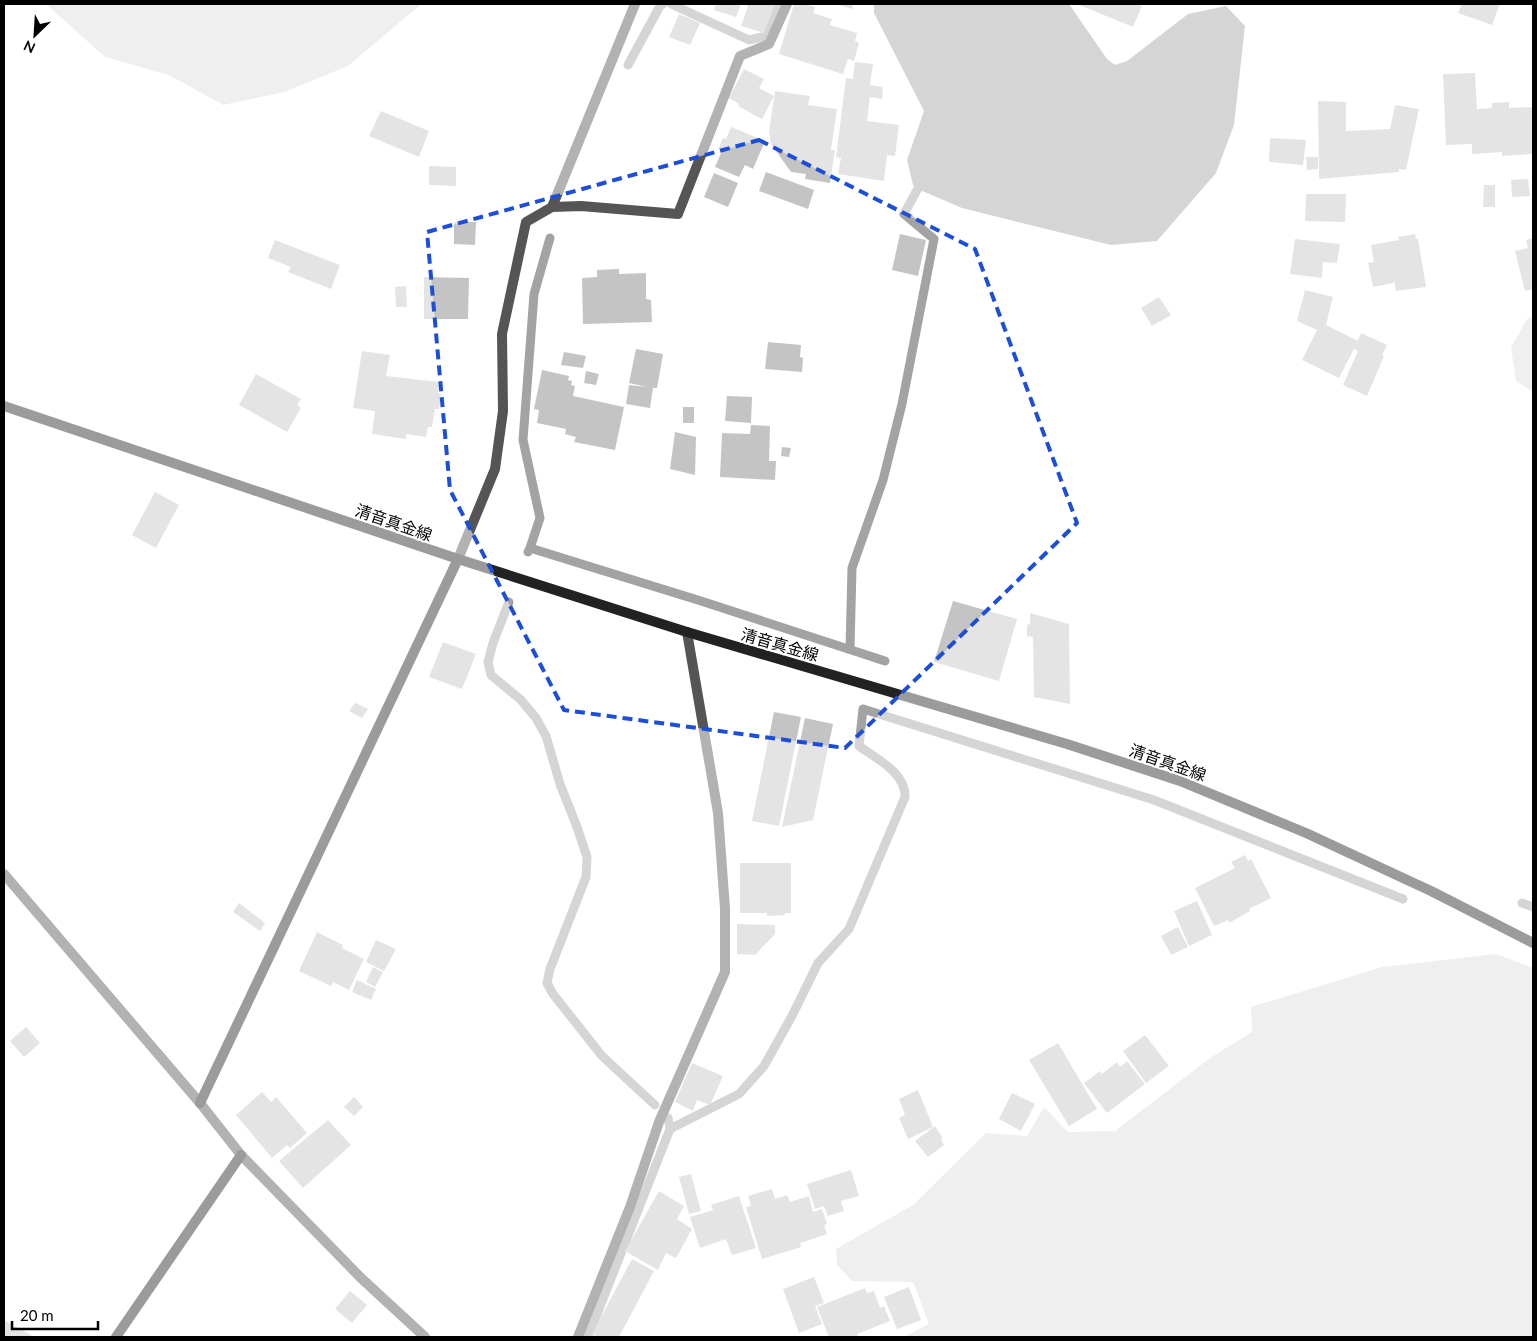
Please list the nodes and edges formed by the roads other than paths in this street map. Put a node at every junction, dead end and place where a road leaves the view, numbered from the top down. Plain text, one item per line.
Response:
1 (635, 4) edge
2 (787, 4) edge
3 (552, 207) junction
4 (4, 406) edge
5 (458, 559) junction
6 (687, 632) junction
7 (4, 874) edge
8 (1533, 943) edge
9 (200, 1103) junction
10 (240, 1155) junction
11 (116, 1337) edge
12 (425, 1337) edge
13 (578, 1337) edge

1 - 3 street
2 - 3 street
3 - 5 street
4 - 5 main road, 清音真金線
5 - 6 main road, 清音真金線
5 - 9 main road
6 - 8 main road, 清音真金線
6 - 13 street
7 - 9 street
9 - 10 street
10 - 11 main road
10 - 12 street

